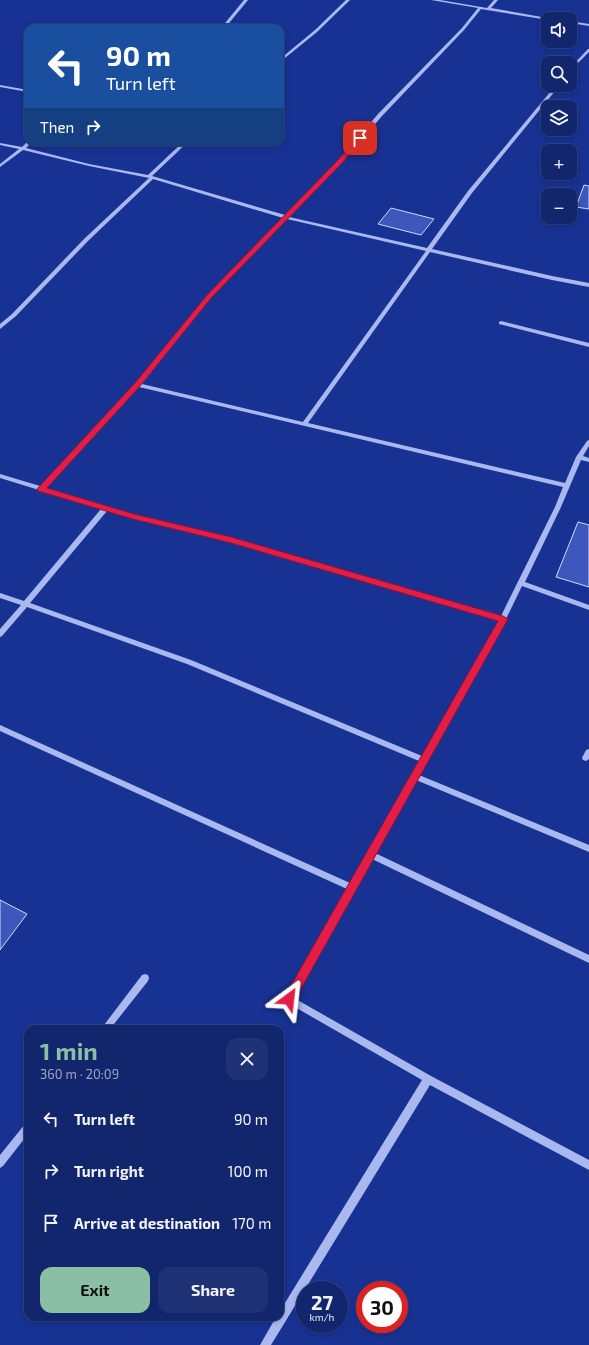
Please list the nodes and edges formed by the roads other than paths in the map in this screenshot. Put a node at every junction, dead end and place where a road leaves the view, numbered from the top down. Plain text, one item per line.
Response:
1 (246, 0) edge
2 (348, 0) edge
3 (433, 0) edge
4 (496, 0) edge
5 (481, 7) junction
6 (488, 9) junction
7 (541, 17) edge
8 (577, 23) edge
9 (226, 24) edge
10 (589, 25) edge
11 (589, 50) edge
12 (284, 58) edge
13 (577, 63) edge
14 (0, 86) edge
15 (24, 90) edge
16 (552, 92) edge
17 (0, 144) edge
18 (25, 146) edge
19 (182, 146) edge
20 (22, 148) junction
21 (0, 166) edge
22 (150, 177) junction
23 (285, 217) junction
24 (427, 250) junction
25 (589, 285) edge
26 (501, 323) dead end
27 (0, 327) edge
28 (589, 345) edge
29 (138, 385) junction
30 (304, 424) junction
31 (589, 442) edge
32 (579, 457) junction
33 (589, 460) edge
34 (0, 476) edge
35 (567, 486) junction
36 (41, 489) junction
37 (106, 508) junction
38 (521, 583) junction
39 (0, 595) edge
40 (25, 604) junction
41 (589, 608) edge
42 (503, 619) junction
43 (0, 634) edge
44 (0, 728) edge
45 (425, 760) junction
46 (415, 776) junction
47 (589, 849) edge
48 (371, 855) junction
49 (353, 888) junction
50 (589, 959) edge
51 (145, 978) dead end
52 (108, 1025) edge
53 (428, 1079) junction
54 (24, 1132) edge
55 (0, 1162) edge
56 (589, 1165) edge
57 (284, 1314) edge
58 (280, 1321) edge
59 (265, 1345) edge

1 - 9 street
2 - 12 street
3 - 5 street
4 - 6 street
5 - 6 street
5 - 23 street
6 - 7 street
8 - 10 street
11 - 13 street
14 - 15 street
16 - 24 street
17 - 20 street
18 - 20 street
19 - 22 street
20 - 21 street
20 - 22 street
22 - 23 street
22 - 27 street
23 - 24 street
23 - 29 street
24 - 25 street
24 - 30 street
26 - 28 street
29 - 30 street
29 - 36 street
30 - 35 street
31 - 32 street
32 - 33 street
32 - 35 street
34 - 36 street
35 - 38 street
36 - 37 street
37 - 40 street
37 - 42 street
38 - 41 street
38 - 42 street
39 - 40 street
40 - 43 street
40 - 45 street
42 - 45 street
44 - 49 street
45 - 46 street
46 - 47 street
46 - 48 street
48 - 49 street
48 - 50 street
49 - 53 street
51 - 52 street
53 - 56 street
53 - 57 street
54 - 55 street
58 - 59 street

